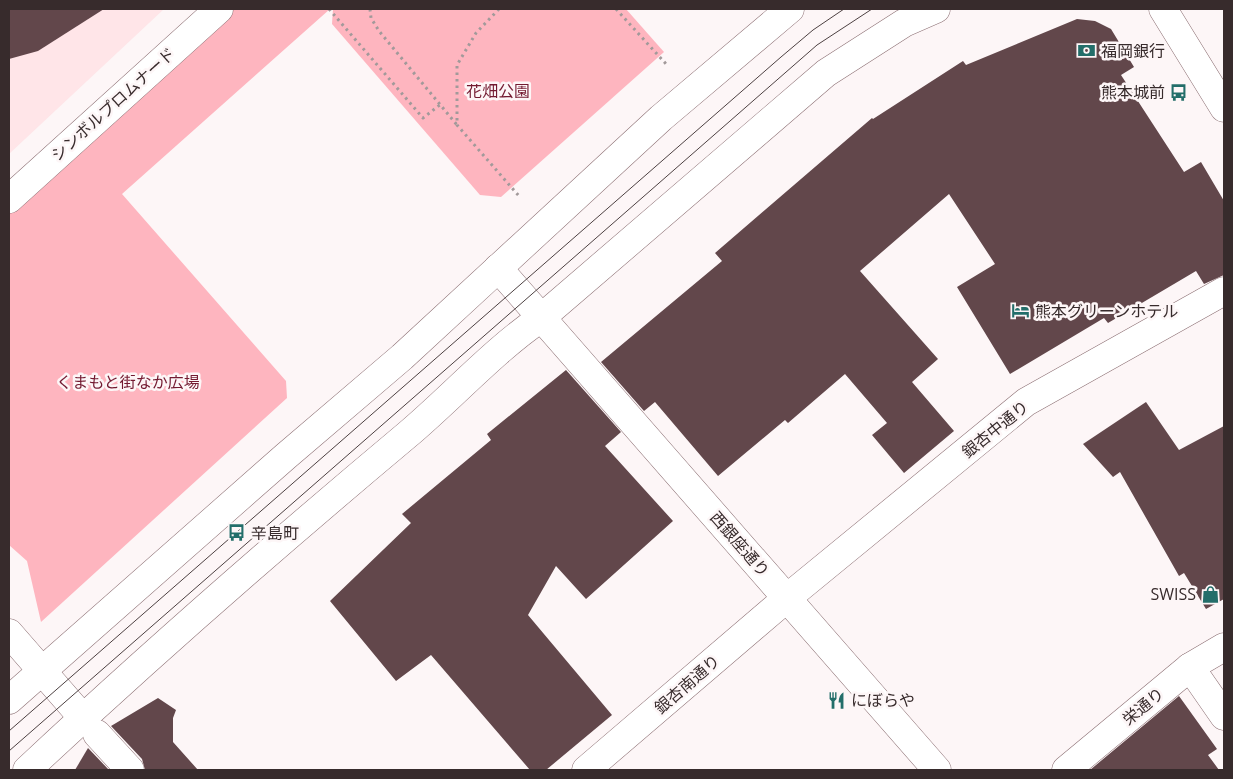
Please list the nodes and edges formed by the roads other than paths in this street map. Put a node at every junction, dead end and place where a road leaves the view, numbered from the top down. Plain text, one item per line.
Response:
1 (219, 9) edge
2 (790, 9) edge
3 (936, 9) edge
4 (1163, 9) edge
5 (1224, 108) edge
6 (9, 199) edge
7 (498, 268) junction
8 (1224, 291) edge
9 (541, 318) junction
10 (787, 598) junction
11 (9, 633) edge
12 (1224, 647) edge
13 (1190, 666) junction
14 (42, 671) junction
15 (9, 700) edge
16 (1224, 716) edge
17 (90, 726) junction
18 (27, 770) edge
19 (130, 770) edge
20 (586, 770) edge
21 (937, 770) edge
22 (1066, 770) edge

1 - 6 street, シンボルプロムナード
2 - 7 street
3 - 9 street
4 - 5 street
7 - 9 street, 西銀座通り
7 - 14 street
8 - 10 street, 銀杏中通り
9 - 10 street, 西銀座通り
9 - 17 street
10 - 20 street, 銀杏南通り
10 - 21 street, 西銀座通り
11 - 14 street
12 - 13 street, 栄通り
13 - 16 street
13 - 22 street, 栄通り
14 - 15 street
14 - 17 street
17 - 18 street
17 - 19 street

